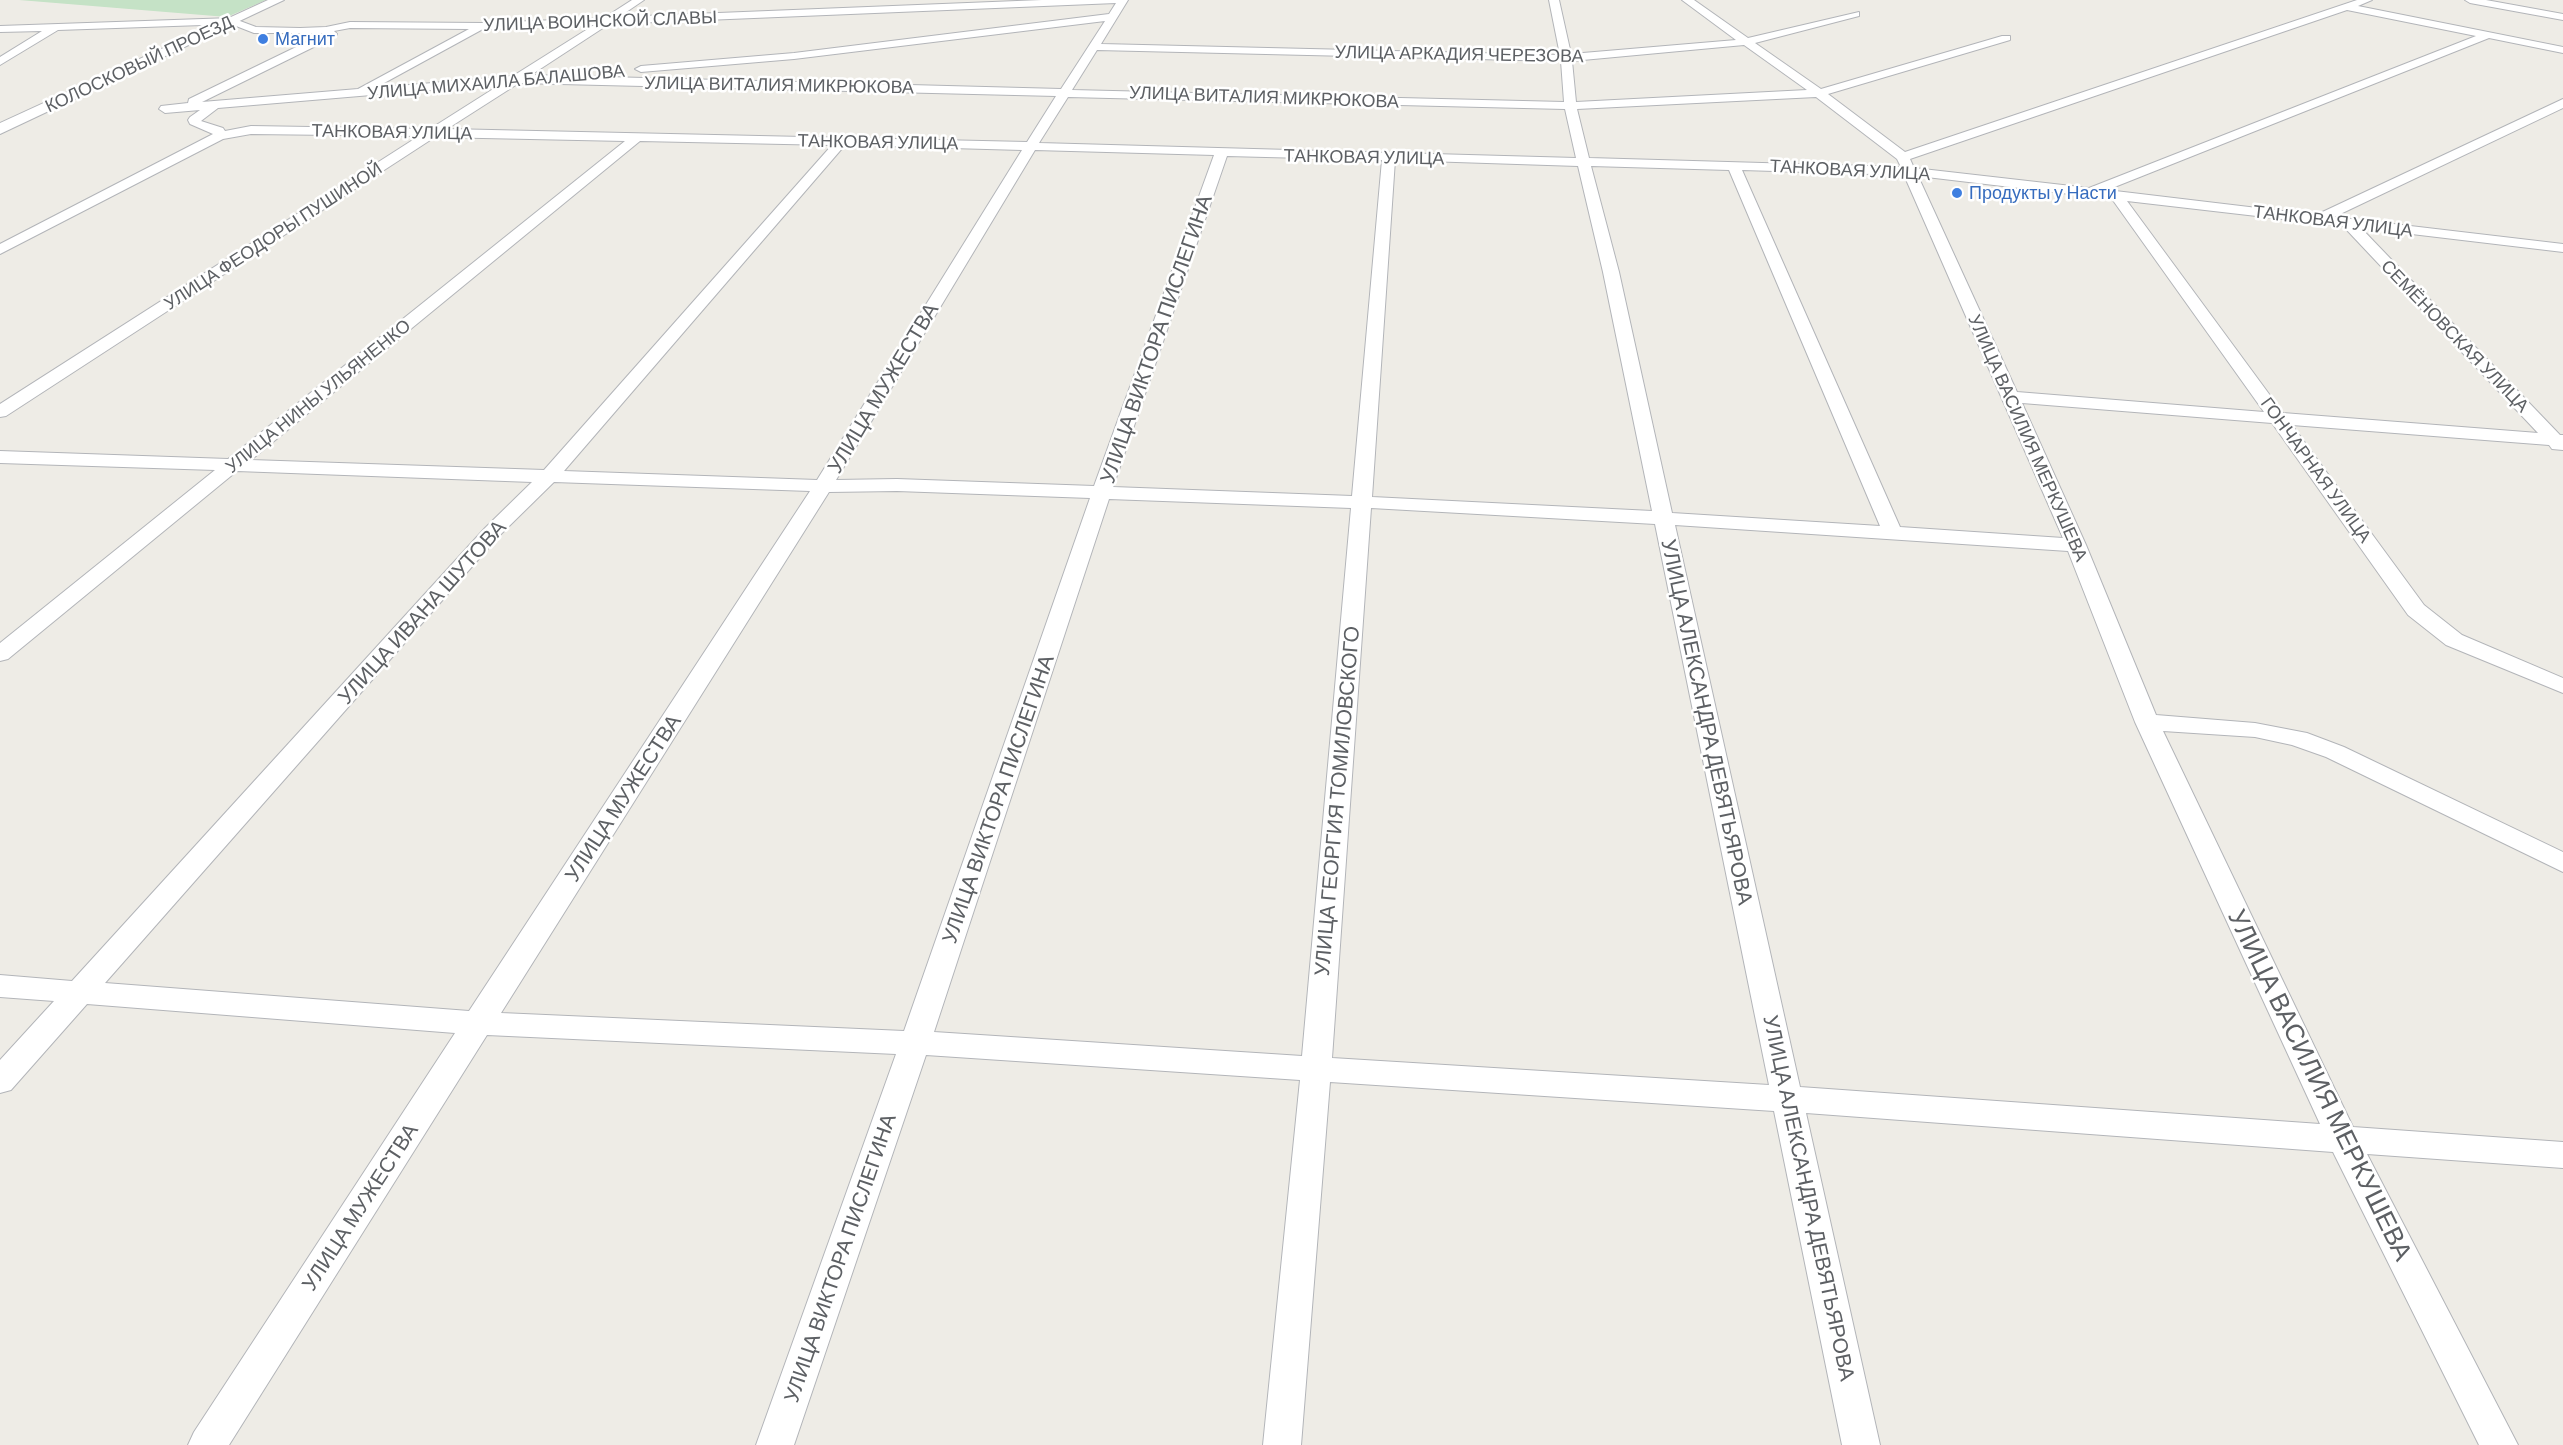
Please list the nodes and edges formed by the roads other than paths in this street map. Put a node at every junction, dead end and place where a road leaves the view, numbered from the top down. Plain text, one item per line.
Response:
1 (279, 0) edge
2 (639, 0) edge
3 (903, 0) edge
4 (1115, 0) edge
5 (1123, 0) edge
6 (1554, 0) edge
7 (1687, 0) edge
8 (2470, 0) edge
9 (2356, 4) edge
10 (2554, 6) dead end
11 (894, 9) junction
12 (2536, 12) junction
13 (1855, 14) dead end
14 (1112, 17) junction
15 (2563, 18) edge
16 (232, 21) junction
17 (606, 21) junction
18 (2515, 21) dead end
19 (350, 25) junction
20 (2504, 25) dead end
21 (484, 26) junction
22 (55, 27) junction
23 (0, 29) edge
24 (2485, 34) junction
25 (2006, 38) dead end
26 (1745, 42) junction
27 (1095, 47) junction
28 (2563, 50) edge
29 (1566, 58) junction
30 (0, 62) edge
31 (514, 79) junction
32 (1065, 92) junction
33 (1819, 93) junction
34 (355, 94) junction
35 (2563, 103) edge
36 (193, 106) junction
37 (213, 106) junction
38 (1570, 106) junction
39 (165, 109) dead end
40 (0, 129) edge
41 (434, 133) junction
42 (219, 136) junction
43 (636, 138) junction
44 (842, 141) junction
45 (1031, 146) junction
46 (1221, 153) junction
47 (1389, 158) junction
48 (1582, 162) junction
49 (1906, 164) junction
50 (1734, 166) junction
51 (2091, 192) junction
52 (2117, 196) junction
53 (2318, 219) junction
54 (2348, 223) junction
55 (2563, 248) edge
56 (0, 250) edge
57 (2009, 397) junction
58 (0, 412) edge
59 (2279, 420) junction
60 (2560, 443) edge
61 (0, 457) edge
62 (234, 465) junction
63 (550, 475) junction
64 (823, 486) junction
65 (1101, 494) junction
66 (1361, 502) junction
67 (1662, 518) junction
68 (1893, 534) junction
69 (2076, 545) junction
70 (0, 654) edge
71 (2563, 686) edge
72 (2147, 722) junction
73 (2563, 863) edge
74 (0, 986) edge
75 (80, 993) junction
76 (477, 1023) junction
77 (915, 1043) junction
78 (1316, 1069) junction
79 (0, 1081) edge
80 (1789, 1099) junction
81 (2344, 1141) junction
82 (2563, 1155) edge
83 (207, 1445) edge
84 (775, 1445) edge
85 (1282, 1445) edge
86 (1861, 1445) edge
87 (2499, 1445) edge

1 - 16 street, КОЛОСКОВЫЙ ПРОЕЗД
2 - 17 street, УЛИЦА ФЕОДОРЫ ПУШИНОЙ
3 - 11 street
4 - 11 street, УЛИЦА ВОИНСКОЙ СЛАВЫ
5 - 14 street, УЛИЦА МУЖЕСТВА
6 - 29 street, УЛИЦА АЛЕКСАНДРА ДЕВЯТЬЯРОВА
7 - 26 street, УЛИЦА ВАСИЛИЯ МЕРКУШЕВА
8 - 12 street
9 - 24 street
9 - 49 street
10 - 12 street
11 - 17 street, УЛИЦА ВОИНСКОЙ СЛАВЫ
12 - 15 street
12 - 18 street
13 - 26 street, УЛИЦА АРКАДИЯ ЧЕРЕЗОВА
14 - 27 street, УЛИЦА МУЖЕСТВА
14 - 31 street, УЛИЦА МИХАИЛА БАЛАШОВА
16 - 19 street, УЛИЦА ВОИНСКОЙ СЛАВЫ
16 - 22 street
16 - 40 street, КОЛОСКОВЫЙ ПРОЕЗД
17 - 21 street, УЛИЦА ВОИНСКОЙ СЛАВЫ
17 - 31 street, УЛИЦА ФЕОДОРЫ ПУШИНОЙ
19 - 21 street, УЛИЦА ВОИНСКОЙ СЛАВЫ
19 - 36 street
20 - 24 street
21 - 34 street
22 - 23 street
22 - 30 street
24 - 28 street
24 - 51 street
25 - 33 street, УЛИЦА ВИТАЛИЯ МИКРЮКОВА
26 - 29 street, УЛИЦА АРКАДИЯ ЧЕРЕЗОВА
26 - 33 street, УЛИЦА ВАСИЛИЯ МЕРКУШЕВА
27 - 29 street, УЛИЦА АРКАДИЯ ЧЕРЕЗОВА
27 - 32 street, УЛИЦА МУЖЕСТВА
29 - 38 street, УЛИЦА АЛЕКСАНДРА ДЕВЯТЬЯРОВА
31 - 32 street, УЛИЦА ВИТАЛИЯ МИКРЮКОВА
31 - 34 street, УЛИЦА МИХАИЛА БАЛАШОВА
31 - 41 street, УЛИЦА ФЕОДОРЫ ПУШИНОЙ
32 - 38 street, УЛИЦА ВИТАЛИЯ МИКРЮКОВА
32 - 45 street, УЛИЦА МУЖЕСТВА
33 - 38 street, УЛИЦА ВИТАЛИЯ МИКРЮКОВА
33 - 49 street, УЛИЦА ВАСИЛИЯ МЕРКУШЕВА
34 - 37 street, УЛИЦА МИХАИЛА БАЛАШОВА
35 - 53 street
36 - 37 street, УЛИЦА МИХАИЛА БАЛАШОВА
36 - 39 street, УЛИЦА МИХАИЛА БАЛАШОВА
37 - 42 street
38 - 48 street, УЛИЦА АЛЕКСАНДРА ДЕВЯТЬЯРОВА
41 - 42 street, ТАНКОВАЯ УЛИЦА
41 - 43 street, ТАНКОВАЯ УЛИЦА
41 - 58 street, УЛИЦА ФЕОДОРЫ ПУШИНОЙ
42 - 56 street, ТАНКОВАЯ УЛИЦА
43 - 44 street, ТАНКОВАЯ УЛИЦА
43 - 62 street, УЛИЦА НИНЫ УЛЬЯНЕНКО
44 - 45 street, ТАНКОВАЯ УЛИЦА
44 - 63 street, УЛИЦА ИВАНА ШУТОВА
45 - 46 street, ТАНКОВАЯ УЛИЦА
45 - 64 street, УЛИЦА МУЖЕСТВА
46 - 47 street, ТАНКОВАЯ УЛИЦА
46 - 65 street, УЛИЦА ВИКТОРА ПИСЛЕГИНА
47 - 48 street, ТАНКОВАЯ УЛИЦА
47 - 66 street, УЛИЦА ГЕОРГИЯ ТОМИЛОВСКОГО
48 - 50 street, ТАНКОВАЯ УЛИЦА
48 - 67 street, УЛИЦА АЛЕКСАНДРА ДЕВЯТЬЯРОВА
49 - 50 street, ТАНКОВАЯ УЛИЦА
49 - 51 street, ТАНКОВАЯ УЛИЦА
49 - 57 street, УЛИЦА ВАСИЛИЯ МЕРКУШЕВА
50 - 68 street
51 - 52 street, ТАНКОВАЯ УЛИЦА
52 - 53 street, ТАНКОВАЯ УЛИЦА
52 - 59 street, ГОНЧАРНАЯ УЛИЦА
53 - 54 street, ТАНКОВАЯ УЛИЦА
54 - 55 street, ТАНКОВАЯ УЛИЦА
54 - 60 street, СЕМЁНОВСКАЯ УЛИЦА
57 - 59 street
57 - 69 street, УЛИЦА ВАСИЛИЯ МЕРКУШЕВА
59 - 60 street
59 - 71 street, ГОНЧАРНАЯ УЛИЦА
61 - 62 street
62 - 63 street
62 - 70 street, УЛИЦА НИНЫ УЛЬЯНЕНКО
63 - 64 street
63 - 75 street, УЛИЦА ИВАНА ШУТОВА
64 - 65 street
64 - 76 street, УЛИЦА МУЖЕСТВА
65 - 66 street
65 - 77 street, УЛИЦА ВИКТОРА ПИСЛЕГИНА
66 - 67 street
66 - 78 street, УЛИЦА ГЕОРГИЯ ТОМИЛОВСКОГО
67 - 68 street
67 - 80 street, УЛИЦА АЛЕКСАНДРА ДЕВЯТЬЯРОВА
68 - 69 street
69 - 72 street, УЛИЦА ВАСИЛИЯ МЕРКУШЕВА
72 - 73 street
72 - 81 street, УЛИЦА ВАСИЛИЯ МЕРКУШЕВА
74 - 75 street
75 - 76 street
75 - 79 street, УЛИЦА ИВАНА ШУТОВА
76 - 77 street
76 - 83 street, УЛИЦА МУЖЕСТВА
77 - 78 street
77 - 84 street, УЛИЦА ВИКТОРА ПИСЛЕГИНА
78 - 80 street
78 - 85 street, УЛИЦА ГЕОРГИЯ ТОМИЛОВСКОГО
80 - 81 street
80 - 86 street, УЛИЦА АЛЕКСАНДРА ДЕВЯТЬЯРОВА
81 - 82 street
81 - 87 street, УЛИЦА ВАСИЛИЯ МЕРКУШЕВА

